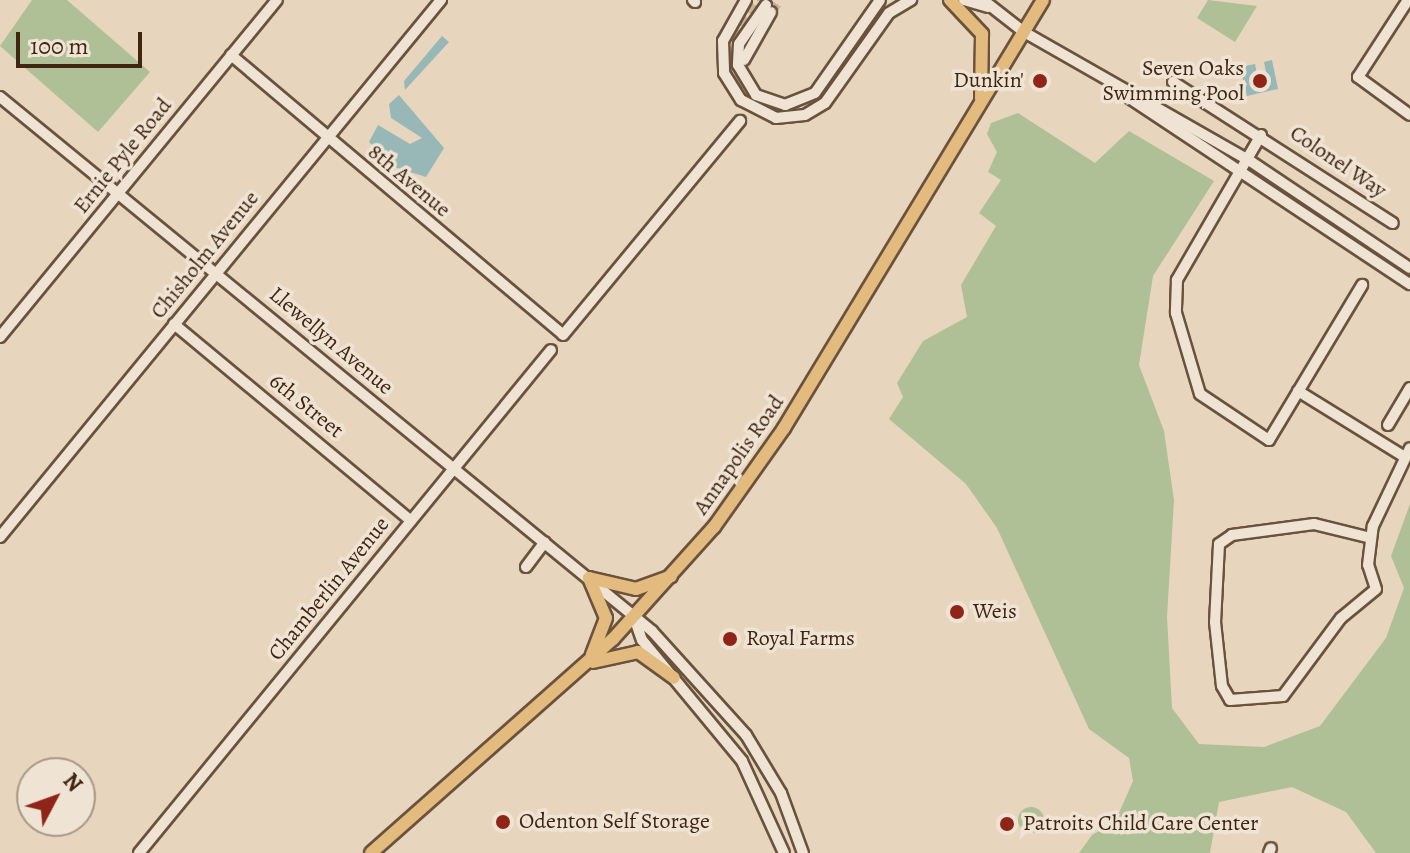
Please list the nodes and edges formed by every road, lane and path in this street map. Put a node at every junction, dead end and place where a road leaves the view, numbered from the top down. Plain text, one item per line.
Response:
1 (277, 0) edge
2 (746, 0) edge
3 (880, 0) edge
4 (911, 0) edge
5 (950, 0) edge
6 (964, 0) edge
7 (983, 0) edge
8 (1043, 0) edge
9 (1408, 0) edge
10 (436, 2) edge
11 (768, 8) tunnel mouth
12 (994, 9) junction
13 (1024, 32) junction
14 (231, 55) junction
15 (1173, 82) dead end
16 (1114, 87) junction
17 (0, 97) edge
18 (981, 102) junction
19 (1410, 115) edge
20 (740, 121) dead end
21 (1261, 135) junction
22 (327, 138) junction
23 (1247, 159) junction
24 (1240, 171) junction
25 (120, 192) junction
26 (1393, 223) dead end
27 (1410, 268) edge
28 (217, 272) junction
29 (1410, 284) edge
30 (1362, 285) dead end
31 (174, 324) junction
32 (0, 337) edge
33 (551, 350) dead end
34 (1410, 388) edge
35 (1298, 391) junction
36 (1388, 425) dead end
37 (1408, 452) edge
38 (454, 470) junction
39 (411, 521) junction
40 (0, 537) edge
41 (1371, 538) junction
42 (545, 542) junction
43 (526, 567) dead end
44 (673, 574) junction
45 (589, 578) junction
46 (635, 618) junction
47 (586, 665) junction
48 (674, 678) junction
49 (139, 853) edge
50 (371, 853) edge
51 (784, 853) edge
52 (803, 853) edge

1 - 14 street, Ernie Pyle Road
2 - 4 street
3 - 11 street
5 - 18 main road
6 - 12 street
7 - 12 street
8 - 13 main road, Annapolis Road
9 - 19 street
10 - 22 street, Chisholm Avenue
12 - 13 street
13 - 16 street
13 - 18 main road, Annapolis Road
14 - 22 street, 8th Avenue
14 - 25 street, Ernie Pyle Road
15 - 21 street, Colonel Way
16 - 23 street
16 - 24 street
17 - 25 street, Llewellyn Avenue
18 - 44 main road, Annapolis Road
20 - 22 street, 8th Avenue
21 - 23 street, Colonel Way
21 - 26 street, Colonel Way
22 - 28 street, Chisholm Avenue
23 - 24 street, Colonel Way
23 - 27 street
24 - 29 street
24 - 35 street, Colonel Way
25 - 28 street, Llewellyn Avenue
25 - 32 street, Ernie Pyle Road
28 - 31 street, Chisholm Avenue
28 - 38 street, Llewellyn Avenue
30 - 35 street
31 - 39 street, 6th Street
31 - 40 street, Chisholm Avenue
33 - 38 street, Chamberlin Avenue
34 - 36 street
35 - 37 street
37 - 41 street
38 - 39 street, Chamberlin Avenue
38 - 42 street, Llewellyn Avenue
39 - 49 street, Chamberlin Avenue
41 - 41 street
42 - 43 street
42 - 45 street, Llewellyn Avenue
44 - 45 main road
44 - 46 main road, Annapolis Road
45 - 46 street, Llewellyn Avenue
45 - 47 main road
46 - 47 main road, Annapolis Road
46 - 48 street
46 - 52 street, Llewellyn Avenue
47 - 48 main road
47 - 50 main road, Annapolis Road
48 - 51 street

